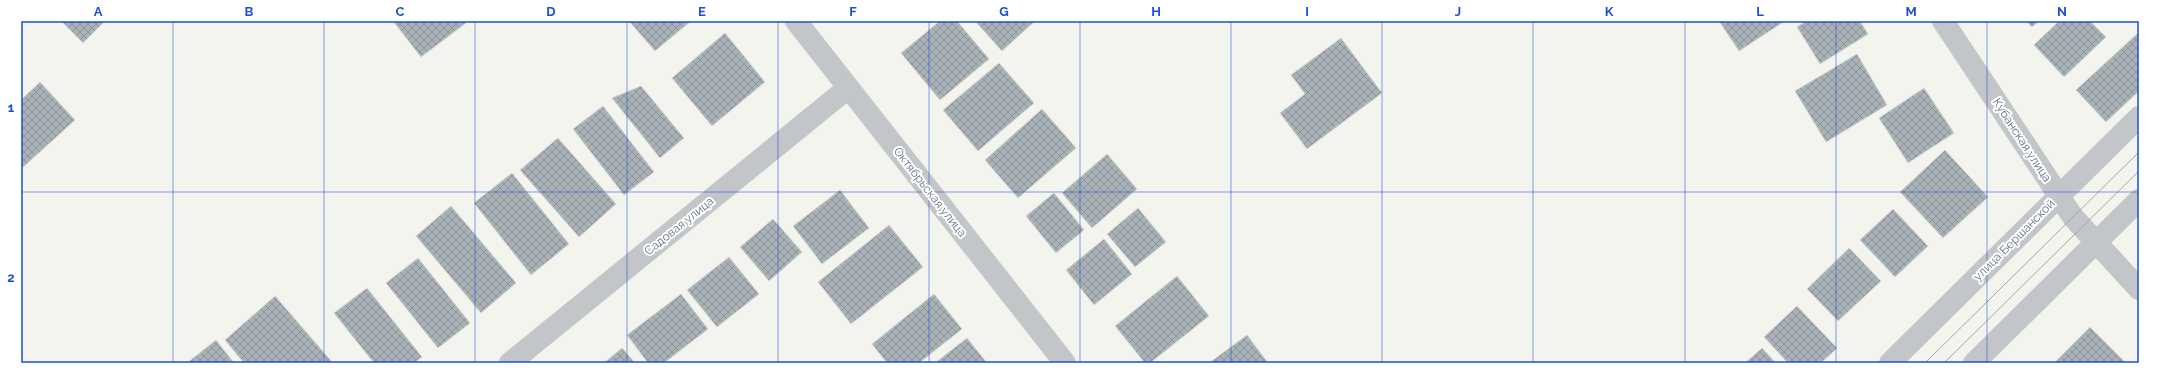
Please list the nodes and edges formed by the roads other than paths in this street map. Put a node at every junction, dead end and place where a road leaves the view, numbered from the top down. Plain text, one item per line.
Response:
1 (796, 21) edge
2 (1943, 21) edge
3 (848, 88) junction
4 (2139, 117) edge
5 (2059, 196) junction
6 (2139, 200) edge
7 (2095, 243) junction
8 (2139, 289) edge
9 (510, 363) edge
10 (1065, 363) edge
11 (1890, 363) edge
12 (1974, 363) edge

1 - 3 street, Октябрьская улица
2 - 5 street, Кубанская улица
3 - 9 street, Садовая улица
3 - 10 street, Октябрьская улица
4 - 5 street, улица Бершанской
5 - 7 street, Кубанская улица
5 - 11 street, улица Бершанской
6 - 7 street
7 - 8 street, Кубанская улица
7 - 12 street

